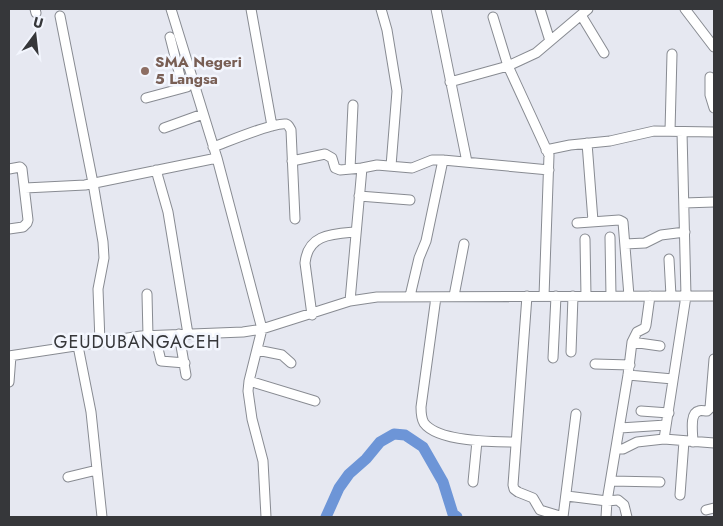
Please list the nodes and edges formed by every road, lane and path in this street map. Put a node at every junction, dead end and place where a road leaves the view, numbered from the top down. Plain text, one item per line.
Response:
1 (171, 9) edge
2 (250, 9) edge
3 (381, 9) edge
4 (436, 9) edge
5 (540, 9) edge
6 (588, 9) edge
7 (685, 9) edge
8 (581, 15) junction
9 (60, 16) dead end
10 (494, 17) dead end
11 (170, 37) dead end
12 (550, 41) junction
13 (714, 47) edge
14 (604, 53) dead end
15 (672, 54) dead end
16 (508, 66) junction
17 (710, 77) dead end
18 (450, 82) junction
19 (193, 85) junction
20 (183, 88) junction
21 (146, 98) dead end
22 (353, 105) dead end
23 (714, 108) edge
24 (203, 114) junction
25 (272, 126) junction
26 (164, 128) dead end
27 (670, 131) junction
28 (682, 132) junction
29 (714, 132) edge
30 (586, 143) junction
31 (213, 147) junction
32 (546, 150) junction
33 (217, 158) junction
34 (444, 160) junction
35 (292, 161) junction
36 (467, 162) junction
37 (391, 166) junction
38 (362, 168) junction
39 (9, 169) edge
40 (350, 169) junction
41 (156, 170) junction
42 (549, 170) junction
43 (93, 183) junction
44 (25, 188) junction
45 (359, 196) junction
46 (410, 200) dead end
47 (714, 202) edge
48 (684, 203) junction
49 (295, 219) dead end
50 (593, 221) junction
51 (577, 223) dead end
52 (9, 229) edge
53 (356, 232) junction
54 (685, 232) junction
55 (610, 237) dead end
56 (585, 239) dead end
57 (464, 244) dead end
58 (625, 244) junction
59 (669, 259) dead end
60 (147, 294) dead end
61 (410, 296) junction
62 (454, 296) junction
63 (527, 296) junction
64 (544, 296) junction
65 (556, 296) junction
66 (573, 296) junction
67 (586, 296) junction
68 (611, 296) junction
69 (629, 296) junction
70 (650, 296) junction
71 (671, 296) junction
72 (686, 296) junction
73 (714, 296) edge
74 (436, 297) junction
75 (350, 301) junction
76 (312, 315) junction
77 (262, 329) junction
78 (184, 334) junction
79 (152, 336) junction
80 (100, 342) junction
81 (632, 342) junction
82 (78, 346) junction
83 (660, 346) dead end
84 (257, 350) junction
85 (571, 352) dead end
86 (10, 356) edge
87 (553, 358) dead end
88 (714, 359) edge
89 (185, 363) junction
90 (291, 363) dead end
91 (595, 364) dead end
92 (630, 365) junction
93 (186, 375) dead end
94 (628, 375) junction
95 (673, 379) junction
96 (249, 381) junction
97 (9, 382) edge
98 (315, 401) dead end
99 (641, 411) dead end
100 (669, 413) junction
101 (576, 414) dead end
102 (666, 425) junction
103 (647, 427) junction
104 (620, 428) junction
105 (664, 439) junction
106 (646, 440) junction
107 (477, 441) junction
108 (516, 442) junction
109 (688, 442) junction
110 (714, 444) edge
111 (616, 449) junction
112 (97, 470) junction
113 (68, 477) dead end
114 (611, 481) junction
115 (473, 482) dead end
116 (660, 482) dead end
117 (680, 495) dead end
118 (567, 496) junction
119 (607, 501) junction
120 (102, 517) edge
121 (266, 517) edge
122 (563, 517) edge
123 (606, 517) edge
124 (627, 517) edge

1 - 19 street
2 - 25 street
3 - 37 street
4 - 18 street
5 - 12 street
6 - 8 street
7 - 13 street
8 - 12 street
8 - 14 street
9 - 43 street
10 - 16 street
11 - 20 street
12 - 16 street
15 - 27 street
16 - 18 street
16 - 32 street
17 - 23 street
18 - 36 street
19 - 20 street
19 - 24 street
20 - 21 street
22 - 40 street
24 - 26 street
24 - 31 street
25 - 31 street
25 - 35 street
27 - 28 street
27 - 30 street
28 - 29 street
28 - 48 street
30 - 32 street
30 - 50 street
31 - 33 street
32 - 42 street
33 - 41 street
33 - 77 street
34 - 36 street
34 - 37 street
34 - 61 street
35 - 40 street
35 - 49 street
36 - 42 street
37 - 38 street
38 - 40 street
38 - 45 street
39 - 44 street
41 - 43 street
41 - 78 street
42 - 64 street
43 - 44 street
43 - 80 street
44 - 52 street
45 - 46 street
45 - 53 street
47 - 48 street
48 - 54 street
50 - 51 street
50 - 58 street
53 - 75 street
53 - 76 street
54 - 58 street
54 - 72 street
55 - 68 street
56 - 67 street
57 - 62 street
58 - 69 street
59 - 71 street
60 - 79 street
61 - 74 street
61 - 75 street
62 - 63 street
62 - 74 street
63 - 64 street
63 - 108 street
64 - 65 street
65 - 66 street
65 - 87 street
66 - 67 street
66 - 85 street
67 - 68 street
68 - 69 street
69 - 70 street
70 - 71 street
70 - 81 street
71 - 72 street
72 - 73 street
72 - 95 street
74 - 107 street
75 - 76 street
76 - 77 street
77 - 78 street
77 - 84 street
78 - 79 street
78 - 89 street
79 - 80 street
79 - 89 street
80 - 82 street
81 - 83 street
81 - 92 street
82 - 86 street
82 - 112 street
84 - 90 street
84 - 96 street
86 - 97 street
88 - 109 street
89 - 93 street
91 - 92 street
92 - 94 street
94 - 95 street
94 - 104 street
95 - 100 street
96 - 98 street
96 - 121 street
99 - 100 street
100 - 102 street
101 - 118 street
102 - 103 street
102 - 105 street
103 - 104 street
103 - 106 street
104 - 111 street
105 - 106 street
105 - 109 street
106 - 111 street
107 - 108 street
107 - 115 street
108 - 122 street
109 - 110 street
109 - 117 street
111 - 114 street
112 - 113 street
112 - 120 street
114 - 116 street
114 - 119 street
118 - 119 street
118 - 122 street
119 - 123 street
119 - 124 street

